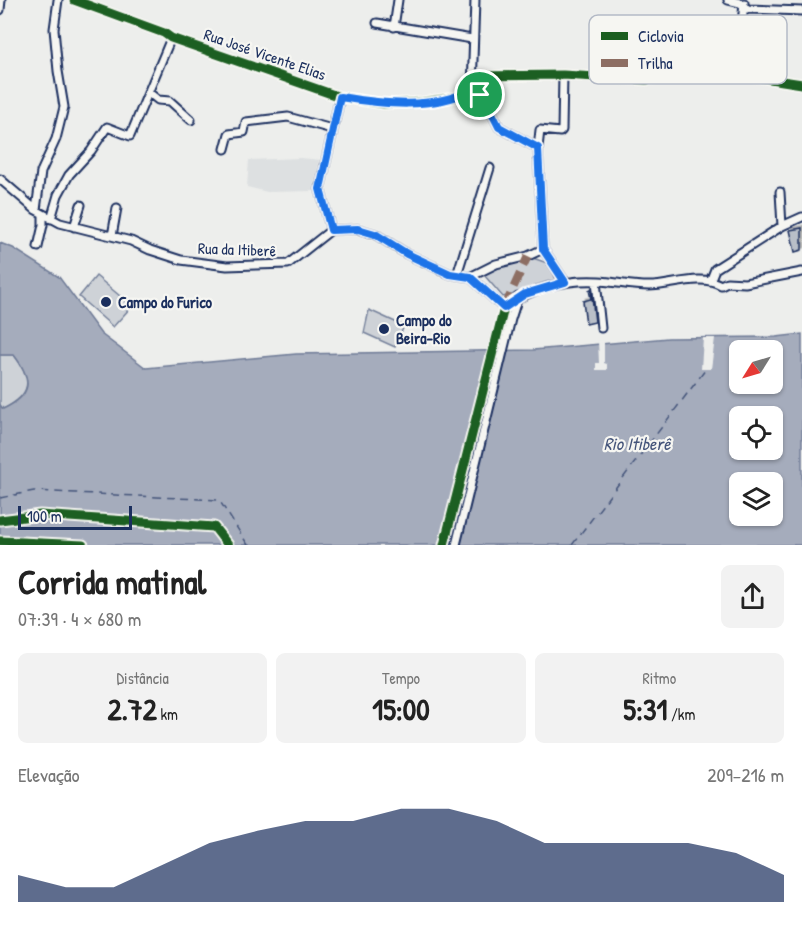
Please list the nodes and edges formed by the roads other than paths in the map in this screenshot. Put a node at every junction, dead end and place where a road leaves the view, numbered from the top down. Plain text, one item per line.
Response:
1 (1, 0) edge
2 (58, 0) edge
3 (74, 0) edge
4 (398, 0) edge
5 (475, 0) edge
6 (728, 0) edge
7 (744, 3) edge
8 (0, 10) edge
9 (802, 11) edge
10 (377, 23) dead end
11 (394, 27) junction
12 (171, 38) junction
13 (472, 39) junction
14 (564, 75) junction
15 (589, 77) edge
16 (787, 82) edge
17 (802, 84) edge
18 (472, 90) junction
19 (148, 92) junction
20 (340, 97) junction
21 (191, 120) dead end
22 (332, 129) junction
23 (538, 148) junction
24 (225, 149) dead end
25 (490, 168) dead end
26 (0, 179) edge
27 (780, 192) dead end
28 (81, 205) dead end
29 (117, 208) dead end
30 (36, 210) junction
31 (43, 215) junction
32 (802, 217) edge
33 (51, 219) junction
34 (783, 226) junction
35 (74, 227) junction
36 (331, 230) junction
37 (112, 236) junction
38 (38, 247) dead end
39 (543, 249) junction
40 (802, 272) edge
41 (457, 275) junction
42 (470, 277) junction
43 (711, 279) junction
44 (596, 281) junction
45 (565, 282) junction
46 (518, 297) junction
47 (601, 328) dead end
48 (456, 545) edge

1 - 8 street
2 - 30 street
3 - 12 street, Rua José Vicente Elias
4 - 11 street
5 - 13 street
6 - 7 street
7 - 9 street
10 - 11 street
11 - 13 street
12 - 19 street
12 - 20 street, Rua José Vicente Elias
13 - 18 street
14 - 15 street, Rua José Vicente Elias
14 - 18 street, Rua José Vicente Elias
14 - 23 street
16 - 17 street, Rua José Vicente Elias
18 - 20 street, Rua José Vicente Elias
18 - 23 street
19 - 21 street
19 - 33 street
20 - 22 street
22 - 24 street
22 - 36 street
23 - 39 street
25 - 41 street
26 - 30 street, Rua da Itiberê
27 - 34 street
28 - 35 street
29 - 37 street
30 - 31 street, Rua da Itiberê
31 - 33 street, Rua da Itiberê
31 - 38 street
32 - 34 street
33 - 35 street, Rua da Itiberê
34 - 43 street
35 - 37 street, Rua da Itiberê
36 - 37 street, Rua da Itiberê
36 - 41 street
39 - 42 street
39 - 45 street
40 - 43 street
41 - 42 street
42 - 46 street
43 - 44 street
44 - 45 street
44 - 47 street
45 - 46 street
46 - 48 street

